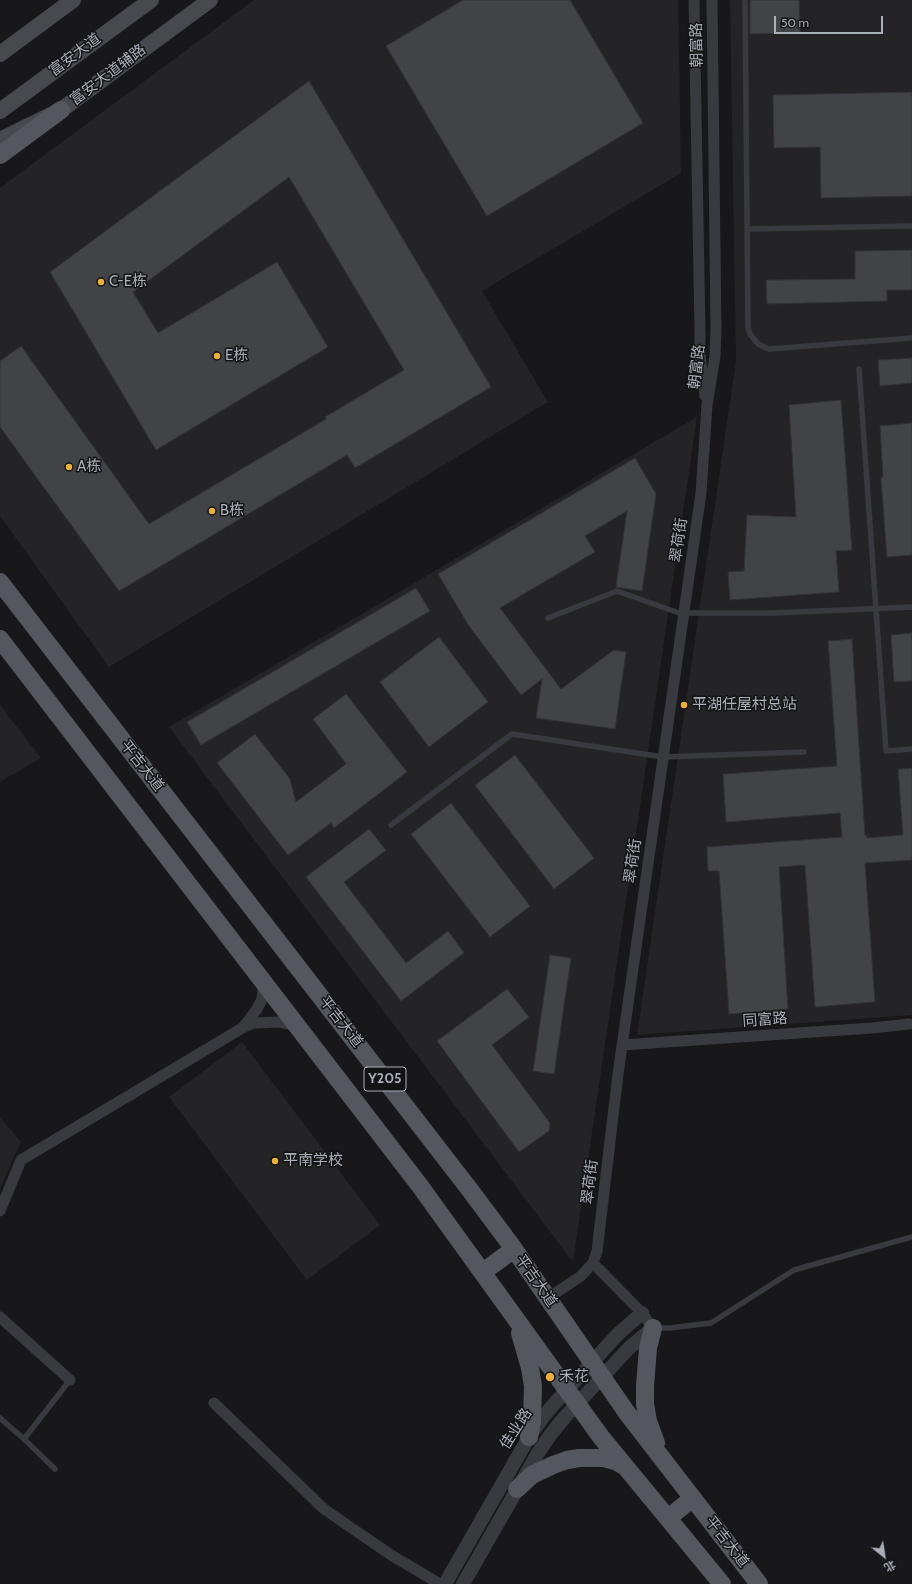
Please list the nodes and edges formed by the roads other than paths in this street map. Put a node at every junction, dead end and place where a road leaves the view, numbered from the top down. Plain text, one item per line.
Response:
1 (73, 0) edge
2 (151, 0) edge
3 (210, 0) edge
4 (694, 0) edge
5 (712, 0) edge
6 (745, 0) edge
7 (0, 54) edge
8 (61, 110) junction
9 (0, 111) edge
10 (0, 140) edge
11 (0, 155) edge
12 (912, 226) edge
13 (747, 229) junction
14 (912, 338) edge
15 (859, 368) dead end
16 (706, 405) junction
17 (0, 582) edge
18 (912, 607) edge
19 (876, 608) junction
20 (684, 613) junction
21 (548, 618) dead end
22 (0, 639) edge
23 (912, 749) edge
24 (804, 752) dead end
25 (663, 757) junction
26 (391, 826) dead end
27 (261, 979) junction
28 (909, 1024) dead end
29 (298, 1026) junction
30 (244, 1027) junction
31 (622, 1045) junction
32 (0, 1211) edge
33 (912, 1237) edge
34 (514, 1249) junction
35 (593, 1263) junction
36 (483, 1272) junction
37 (548, 1298) junction
38 (509, 1308) junction
39 (642, 1313) junction
40 (0, 1317) edge
41 (653, 1328) junction
42 (597, 1370) junction
43 (70, 1380) joint
44 (572, 1397) junction
45 (214, 1403) dead end
46 (0, 1418) edge
47 (529, 1437) junction
48 (24, 1439) junction
49 (662, 1458) junction
50 (625, 1466) junction
51 (55, 1469) dead end
52 (518, 1489) junction
53 (693, 1498) junction
54 (668, 1518) junction
55 (440, 1584) edge
56 (445, 1584) edge
57 (463, 1584) edge
58 (722, 1584) edge
59 (759, 1584) edge

1 - 7 main road
2 - 9 main road, 富安大道
3 - 8 main road, 富安大道辅路
4 - 16 street, 朝富路
5 - 16 street, 朝富路
6 - 13 lane
8 - 10 main road, 富安大道辅路
8 - 11 main road
12 - 13 lane
13 - 14 lane
15 - 19 lane
16 - 20 street, 翠荷街
17 - 34 main road, 平吉大道 / Y205
18 - 19 lane
19 - 20 lane
19 - 23 lane
20 - 21 lane
20 - 25 street, 翠荷街
22 - 27 main road, 平吉大道 / Y205
24 - 25 lane
25 - 26 lane
25 - 31 street, 翠荷街
27 - 29 main road, 平吉大道 / Y205
27 - 30 street
28 - 31 street, 同富路
29 - 30 street
29 - 36 main road, 平吉大道 / Y205
30 - 32 street
31 - 35 street, 翠荷街
33 - 41 lane
34 - 36 main road
34 - 37 main road, 平吉大道 / Y205
35 - 37 street
35 - 39 street
36 - 38 main road, 平吉大道 / Y205
37 - 42 main road, 平吉大道 / Y205
38 - 44 main road, 平吉大道 / Y205
38 - 47 main road
39 - 41 street
39 - 42 street, 佳业路
40 - 43 street
41 - 42 street, 佳业路
41 - 49 main road
42 - 44 street, 佳业路
42 - 49 main road, 平吉大道 / Y205
43 - 48 lane
44 - 47 street, 佳业路
44 - 50 main road, 平吉大道 / Y205
44 - 52 street, 佳业路
45 - 55 street
46 - 48 lane
47 - 56 street, 佳业路
48 - 51 lane
49 - 53 main road, 平吉大道 / Y205
50 - 52 main road
50 - 54 main road, 平吉大道 / Y205
52 - 57 street, 佳业路
53 - 54 main road
53 - 59 main road, 平吉大道 / Y205
54 - 58 main road, 平吉大道 / Y205

